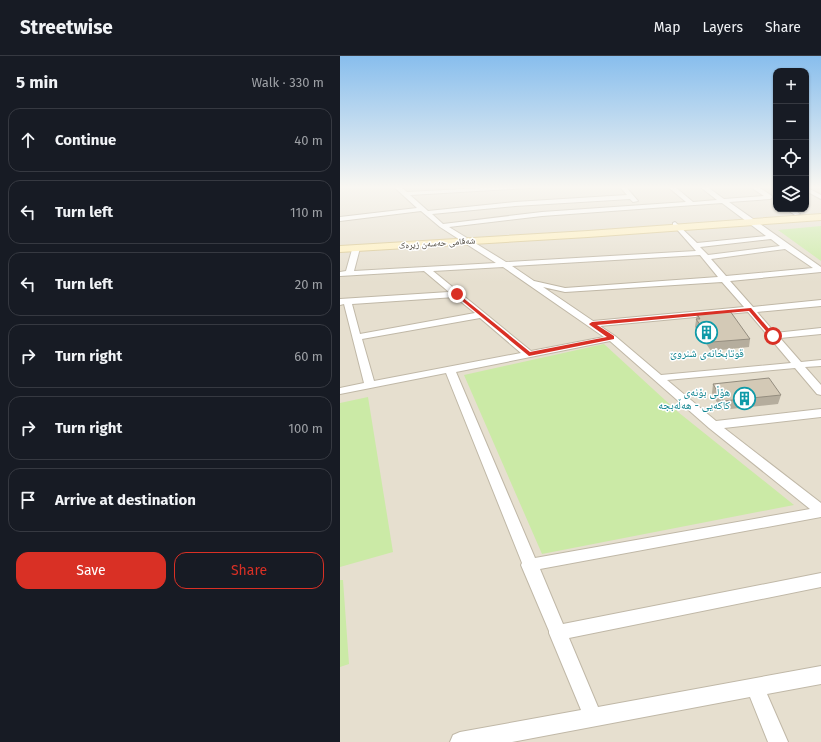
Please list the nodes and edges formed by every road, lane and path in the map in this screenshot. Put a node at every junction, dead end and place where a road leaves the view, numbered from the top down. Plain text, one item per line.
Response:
1 (350, 218) edge
2 (432, 218) edge
3 (513, 218) edge
4 (747, 218) edge
5 (766, 218) edge
6 (797, 218) edge
7 (340, 219) edge
8 (750, 220) junction
9 (442, 226) junction
10 (677, 226) junction
11 (772, 237) junction
12 (461, 239) junction
13 (340, 243) edge
14 (695, 245) junction
15 (786, 247) junction
16 (356, 248) junction
17 (340, 249) edge
18 (704, 255) junction
19 (505, 265) junction
20 (425, 268) junction
21 (820, 270) edge
22 (340, 274) edge
23 (349, 274) junction
24 (724, 279) junction
25 (531, 282) junction
26 (565, 290) junction
27 (457, 294) junction
28 (551, 297) junction
29 (344, 302) edge
30 (821, 303) edge
31 (751, 310) junction
32 (481, 315) junction
33 (592, 324) junction
34 (821, 331) edge
35 (773, 336) junction
36 (357, 337) junction
37 (612, 338) junction
38 (529, 354) junction
39 (821, 363) edge
40 (798, 365) junction
41 (450, 370) junction
42 (657, 378) junction
43 (370, 386) junction
44 (340, 391) edge
45 (821, 392) edge
46 (821, 413) edge
47 (712, 425) junction
48 (821, 511) edge
49 (529, 565) junction
50 (821, 580) edge
51 (557, 633) junction
52 (821, 675) edge
53 (756, 688) junction
54 (593, 717) junction
55 (460, 742) edge
56 (778, 742) edge

1 - 7 street
2 - 9 street
3 - 9 street
4 - 8 street
5 - 8 main road, شەقامی حەسەن زیرەک
6 - 8 main road, شەقامی حەسەن زیرەک
8 - 10 main road, شەقامی حەسەن زیرەک
8 - 11 street
9 - 12 street
10 - 12 main road, شەقامی حەسەن زیرەک
10 - 14 street
11 - 14 street
11 - 15 street
12 - 13 main road, شەقامی حەسەن زیرەک
12 - 16 main road, شەقامی حەسەن زیرەک
12 - 19 street
14 - 18 street
15 - 18 street
15 - 21 street
16 - 17 main road, شەقامی حەسەن زیرەک
16 - 23 street
18 - 19 street
18 - 24 street
19 - 20 street
19 - 25 street
20 - 23 street
20 - 27 street
21 - 24 street
22 - 23 street
24 - 26 street
24 - 31 street
25 - 26 street
25 - 28 street
26 - 28 street
27 - 29 street
27 - 32 street
28 - 33 street
29 - 36 street
30 - 31 street
31 - 33 street
31 - 35 street
32 - 36 street
32 - 38 street
33 - 37 street
34 - 35 street
35 - 40 street
36 - 43 street
37 - 38 street
37 - 42 street
38 - 41 street
39 - 40 street
40 - 42 street
40 - 45 street
41 - 43 street
41 - 49 street
42 - 47 street
43 - 44 street
46 - 47 street
47 - 48 street
48 - 49 street
49 - 51 street
50 - 51 street
51 - 54 street
52 - 53 street
53 - 54 street
53 - 56 street
54 - 55 street

